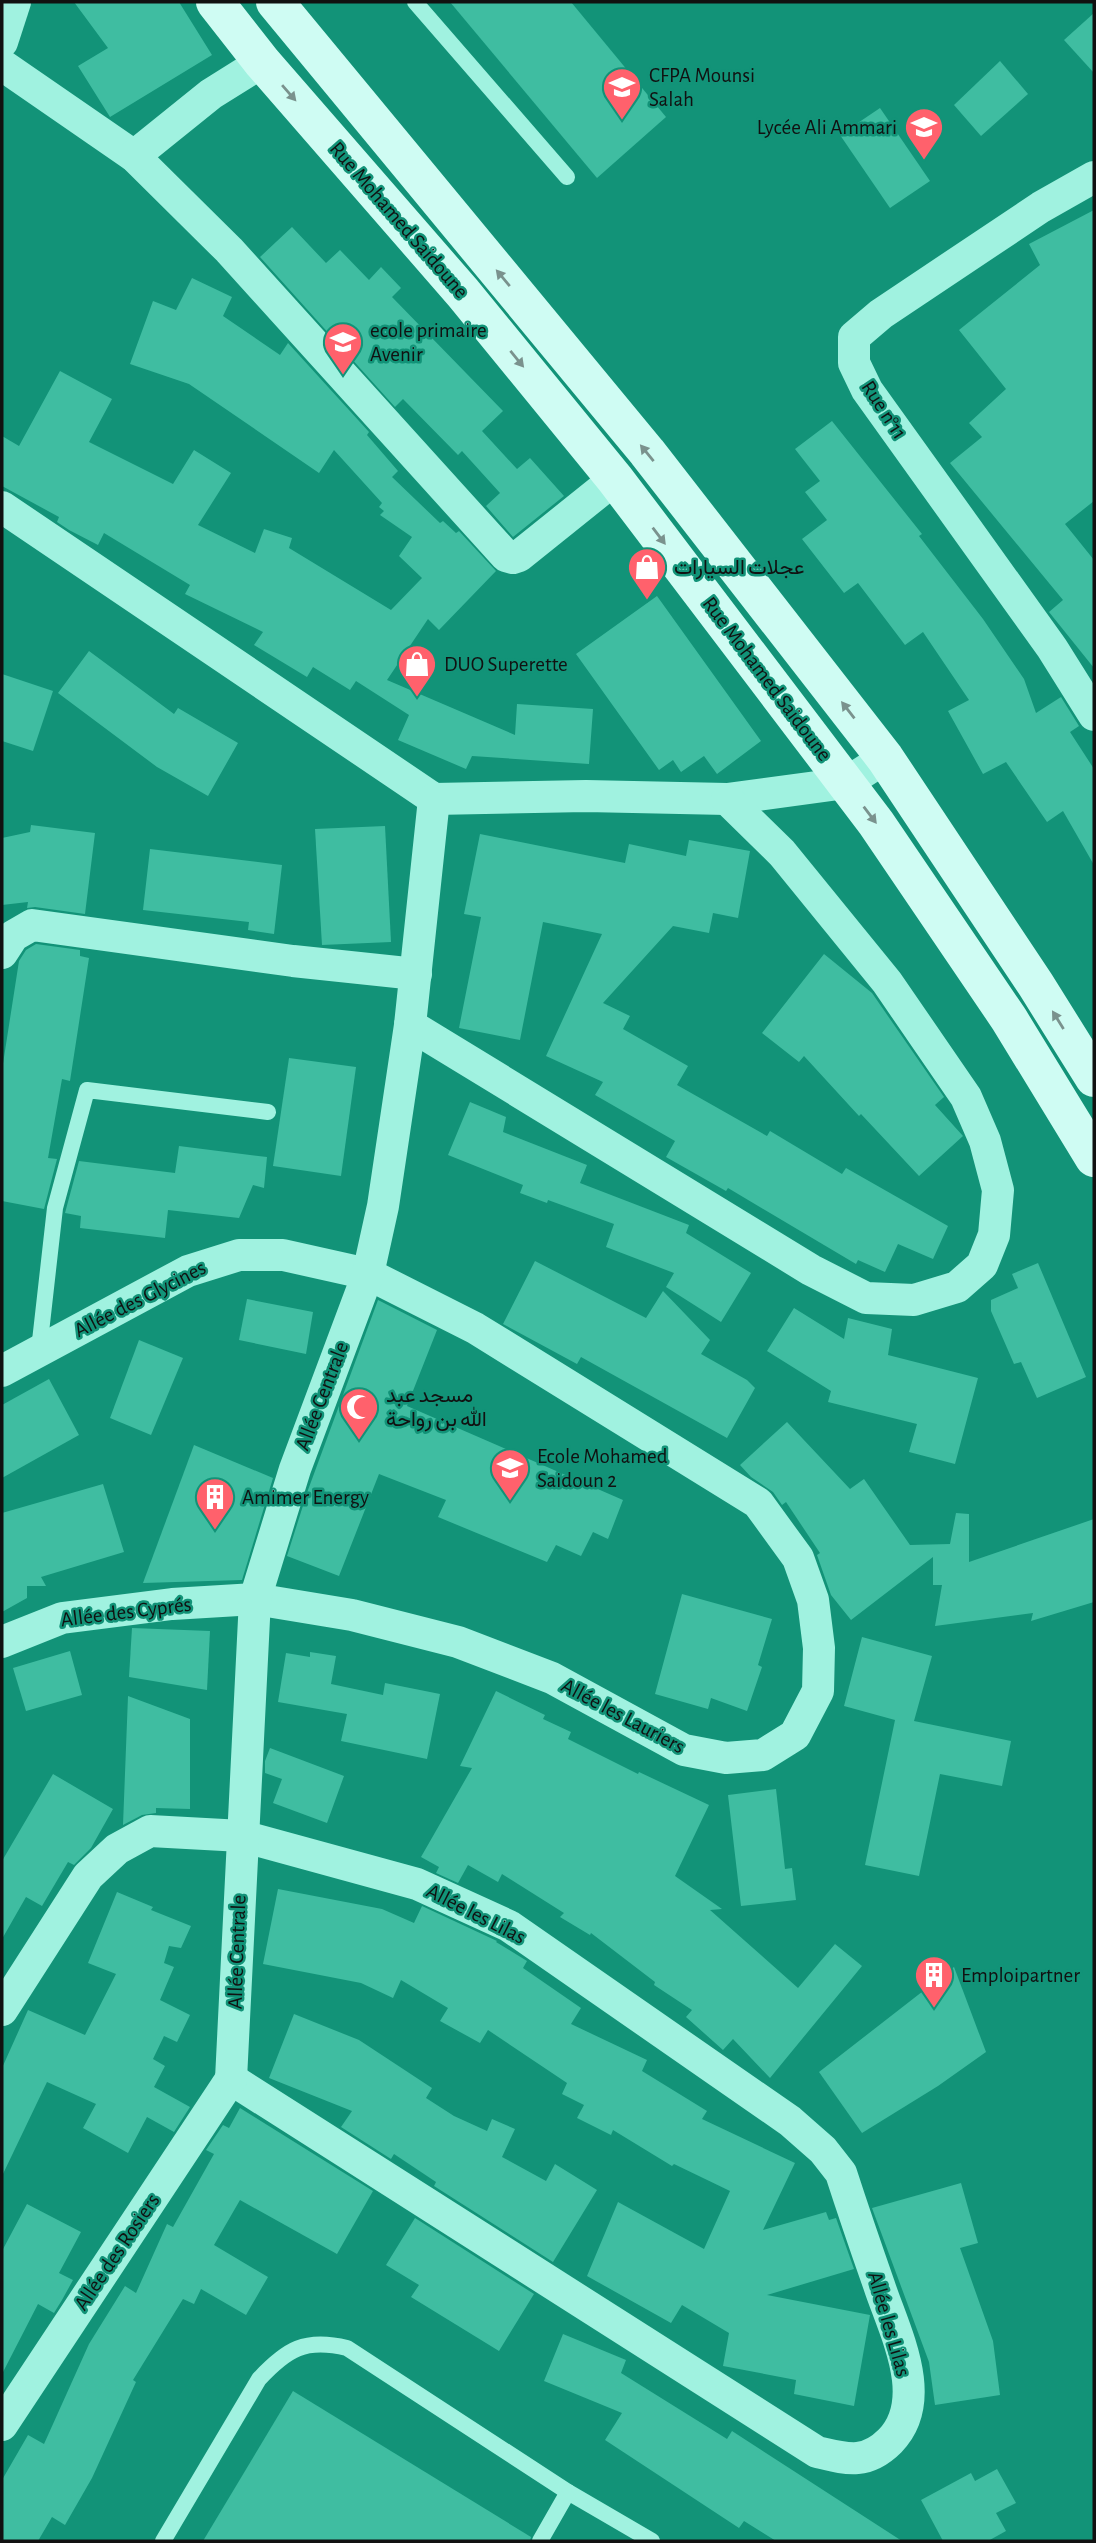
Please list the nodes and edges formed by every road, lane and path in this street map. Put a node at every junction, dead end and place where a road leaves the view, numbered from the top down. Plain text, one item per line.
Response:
1 (15, 2) edge
2 (215, 2) edge
3 (275, 2) edge
4 (415, 2) edge
5 (2, 42) edge
6 (262, 62) junction
7 (2, 65) edge
8 (134, 156) junction
9 (567, 177) dead end
10 (1094, 177) edge
11 (615, 479) junction
12 (2, 507) edge
13 (1094, 715) edge
14 (885, 758) junction
15 (846, 783) junction
16 (434, 799) junction
17 (727, 799) junction
18 (2, 953) edge
19 (416, 974) junction
20 (411, 1025) junction
21 (1094, 1078) edge
22 (268, 1112) dead end
23 (1094, 1158) edge
24 (368, 1274) junction
25 (39, 1350) junction
26 (2, 1371) edge
27 (255, 1599) junction
28 (2, 1642) edge
29 (242, 1836) junction
30 (2, 2010) edge
31 (231, 2079) junction
32 (2, 2426) edge
33 (568, 2492) junction
34 (163, 2541) edge
35 (540, 2541) edge
36 (652, 2541) edge

1 - 5 street
2 - 6 main road, Rue Mohamed Saidoune
14 -> 3 main road, Rue Mohamed Saidoune
4 - 9 lane
6 - 8 street
6 -> 11 main road, Rue Mohamed Saidoune
7 - 8 street
8 - 11 street
10 - 13 street, Rue n°11
11 -> 15 main road, Rue Mohamed Saidoune
12 - 16 street
14 - 15 street
21 -> 14 main road, Rue Mohamed Saidoune
15 - 17 street
15 -> 23 main road, Rue Mohamed Saidoune
16 - 17 street
16 - 19 street, Allée Centrale
17 - 20 street
18 - 19 street
19 - 20 street, Allée Centrale
20 - 24 street, Allée Centrale
22 - 25 lane
24 - 25 street, Allée des Glycines
24 - 27 street, Allée Centrale
24 - 27 street, Allée les Lauriers
25 - 26 street, Allée des Glycines
27 - 28 street, Allée des Cyprés
27 - 29 street, Allée Centrale
29 - 30 street
29 - 31 street, Allée Centrale
29 - 31 street, Allée les Lilas
31 - 32 street, Allée des Rosiers
33 - 34 lane
33 - 35 lane
33 - 36 lane

